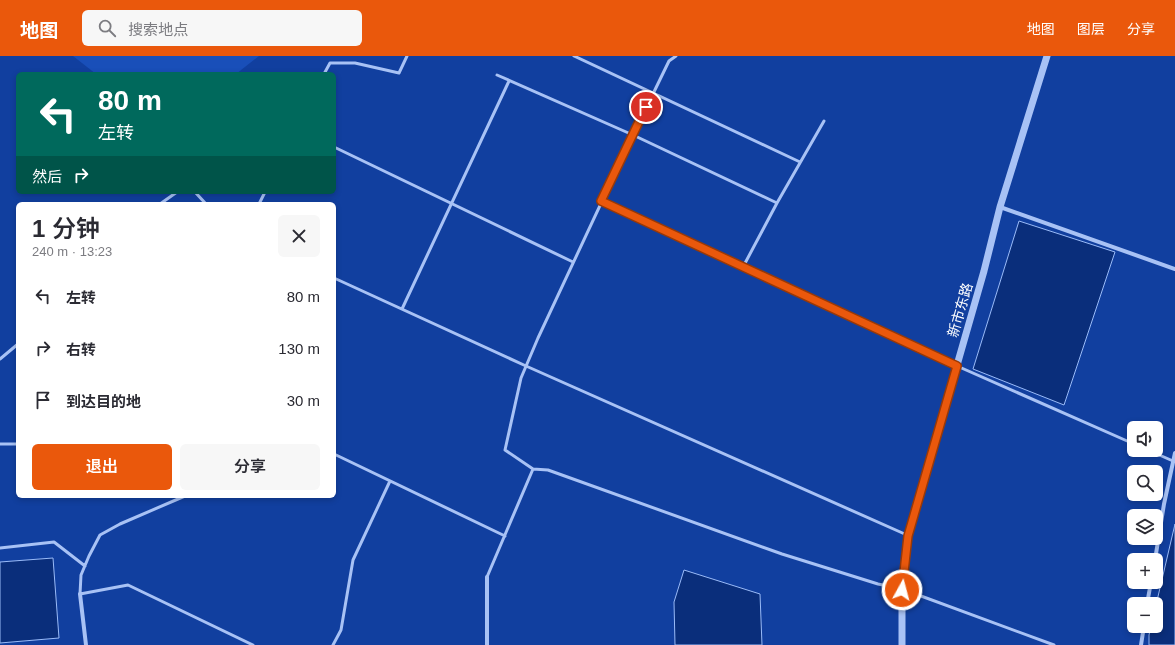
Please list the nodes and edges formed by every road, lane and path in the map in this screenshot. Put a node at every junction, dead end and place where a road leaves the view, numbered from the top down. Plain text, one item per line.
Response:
1 (407, 56) edge
2 (574, 56) edge
3 (676, 56) edge
4 (1047, 56) edge
5 (325, 72) edge
6 (497, 75) dead end
7 (509, 81) junction
8 (653, 93) junction
9 (824, 121) dead end
10 (633, 135) junction
11 (336, 148) edge
12 (800, 162) junction
13 (174, 194) edge
14 (197, 194) edge
15 (601, 201) junction
16 (163, 202) edge
17 (204, 202) edge
18 (777, 202) junction
19 (1000, 207) junction
20 (573, 262) junction
21 (743, 267) junction
22 (1175, 269) edge
23 (336, 279) edge
24 (402, 309) junction
25 (16, 346) edge
26 (0, 359) edge
27 (526, 366) junction
28 (957, 366) junction
29 (1127, 441) edge
30 (0, 444) edge
31 (16, 444) edge
32 (1175, 453) edge
33 (336, 455) edge
34 (1163, 457) edge
35 (1173, 461) junction
36 (533, 469) junction
37 (390, 481) junction
38 (180, 498) edge
39 (504, 536) junction
40 (908, 536) junction
41 (0, 548) edge
42 (1156, 553) edge
43 (85, 566) junction
44 (487, 577) joint
45 (902, 590) junction
46 (80, 594) junction
47 (1143, 633) edge
48 (86, 645) edge
49 (253, 645) edge
50 (333, 645) edge
51 (487, 645) edge
52 (902, 645) edge
53 (1054, 645) edge
54 (1141, 645) edge

1 - 5 lane
2 - 8 lane
3 - 8 lane
4 - 19 street, 新市东路
6 - 7 lane
7 - 10 lane
7 - 24 lane
8 - 10 lane
8 - 12 lane
9 - 12 lane
10 - 15 lane
10 - 18 lane
11 - 20 lane
12 - 18 lane
13 - 16 lane
14 - 17 lane
15 - 20 lane
15 - 21 lane
18 - 21 lane
19 - 22 street
19 - 28 street, 新市东路
20 - 27 lane
21 - 28 lane
23 - 24 lane
24 - 27 lane
25 - 26 lane
27 - 36 lane
27 - 40 lane
28 - 29 lane
28 - 40 street, 新市东路
30 - 31 lane
32 - 35 street
33 - 37 lane
34 - 35 lane
35 - 42 street
36 - 39 lane
36 - 45 lane
37 - 39 lane
37 - 50 lane
38 - 43 lane
39 - 44 lane
40 - 45 street, 新市东路
41 - 43 lane
43 - 46 lane
44 - 51 street
45 - 52 street, 新市东路
45 - 53 lane
46 - 48 street
46 - 49 lane
47 - 54 street

